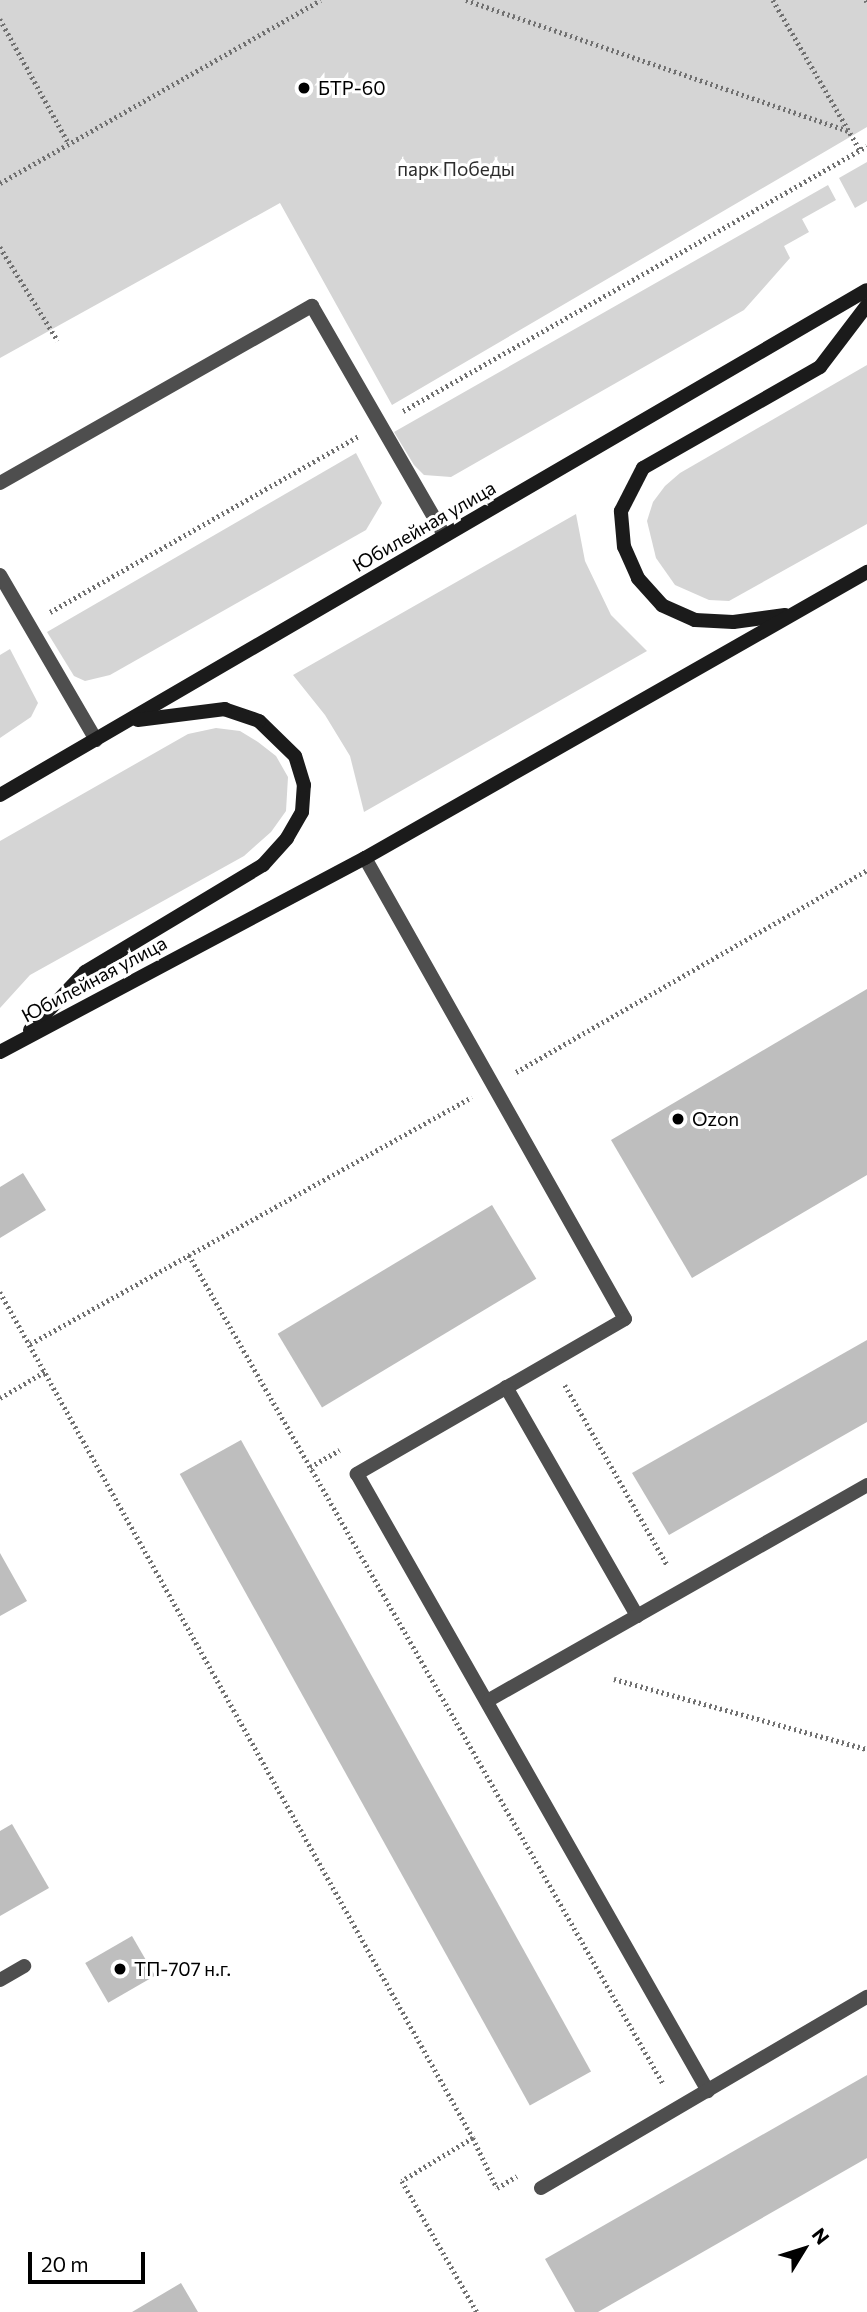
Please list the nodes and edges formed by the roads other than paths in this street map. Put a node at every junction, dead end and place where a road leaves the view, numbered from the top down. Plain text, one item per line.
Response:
1 (867, 290) edge
2 (867, 305) edge
3 (0, 483) edge
4 (444, 536) junction
5 (867, 572) edge
6 (0, 575) edge
7 (791, 614) junction
8 (132, 720) junction
9 (96, 740) junction
10 (0, 795) edge
11 (365, 858) junction
12 (22, 1038) junction
13 (0, 1052) edge
14 (506, 1387) junction
15 (867, 1485) edge
16 (637, 1616) junction
17 (489, 1700) junction
18 (24, 1966) dead end
19 (0, 1980) edge
20 (867, 1997) edge
21 (708, 2091) junction
22 (541, 2188) dead end

1 - 4 main road, Юбилейная улица
2 - 7 main road
3 - 4 lane
4 - 8 main road, Юбилейная улица
5 - 7 main road, Юбилейная улица
6 - 9 lane
7 - 11 main road, Юбилейная улица
8 - 9 main road, Юбилейная улица
8 - 12 main road
9 - 10 main road, Юбилейная улица
11 - 12 main road, Юбилейная улица
11 - 14 lane
12 - 13 main road, Юбилейная улица
14 - 16 lane
14 - 17 lane
15 - 16 lane
16 - 17 lane
17 - 21 lane
18 - 19 lane
20 - 21 lane
21 - 22 lane

